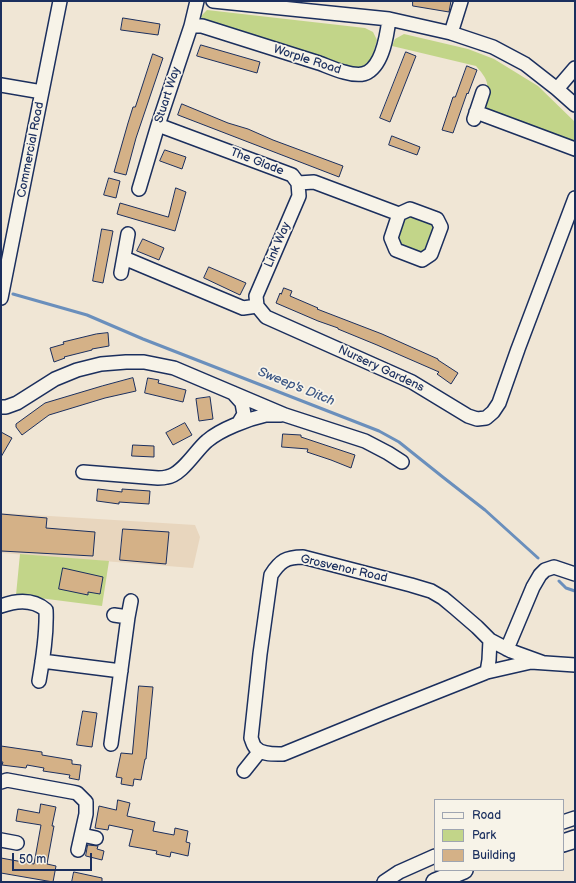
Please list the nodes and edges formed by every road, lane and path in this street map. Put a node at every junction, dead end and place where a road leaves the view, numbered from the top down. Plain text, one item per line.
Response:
1 (60, 1) edge
2 (197, 1) edge
3 (461, 1) edge
4 (221, 2) edge
5 (389, 19) junction
6 (191, 26) junction
7 (452, 32) junction
8 (575, 68) edge
9 (1, 85) edge
10 (557, 89) junction
11 (42, 92) junction
12 (483, 92) dead end
13 (575, 105) edge
14 (158, 125) junction
15 (575, 149) edge
16 (298, 183) junction
17 (139, 189) dead end
18 (575, 198) edge
19 (399, 214) dead end
20 (128, 234) dead end
21 (124, 258) junction
22 (121, 273) dead end
23 (1, 298) edge
24 (257, 306) junction
25 (233, 393) junction
26 (1, 407) edge
27 (285, 415) junction
28 (238, 424) junction
29 (394, 461) dead end
30 (83, 472) dead end
31 (575, 574) edge
32 (131, 601) dead end
33 (1, 606) edge
34 (114, 615) dead end
35 (128, 617) junction
36 (490, 640) junction
37 (507, 649) junction
38 (42, 661) junction
39 (544, 663) junction
40 (575, 665) edge
41 (121, 671) junction
42 (487, 672) junction
43 (39, 681) dead end
44 (111, 744) dead end
45 (260, 750) junction
46 (244, 771) dead end
47 (1, 782) edge
48 (575, 818) edge
49 (564, 822) edge
50 (82, 835) junction
51 (96, 838) dead end
52 (575, 839) edge
53 (1, 840) edge
54 (17, 843) dead end
55 (564, 843) edge
56 (78, 850) dead end
57 (434, 856) edge
58 (462, 871) edge
59 (384, 882) edge
60 (435, 882) edge

1 - 11 street, Commercial Road
2 - 6 street, Stuart Way
3 - 7 street
4 - 5 street
5 - 6 street, Worple Road
5 - 7 street
6 - 14 street, Stuart Way
7 - 10 street
8 - 10 street
9 - 11 street
10 - 13 street
11 - 23 street, Commercial Road
12 - 15 street
14 - 16 street, The Glade
14 - 17 street, Stuart Way
16 - 19 street, The Glade
16 - 24 street, Link Way
18 - 24 street, Nursery Gardens
20 - 21 street
21 - 22 street
21 - 24 street
25 - 26 street
25 - 27 street
25 - 28 street
27 - 28 street
27 - 29 street
28 - 30 street
31 - 37 street
32 - 35 street
33 - 38 street
34 - 35 street
35 - 41 street
36 - 37 street, Grosvenor Road
36 - 42 street
36 - 45 street, Grosvenor Road
37 - 39 street, Grosvenor Road
38 - 41 street
38 - 43 street
39 - 40 street, Grosvenor Road
39 - 42 street, Grosvenor Road
41 - 44 street
42 - 45 street, Grosvenor Road
45 - 46 street
47 - 50 street
48 - 49 street
50 - 51 street
50 - 56 street
52 - 55 main road
53 - 54 street
57 - 59 street
58 - 60 main road

